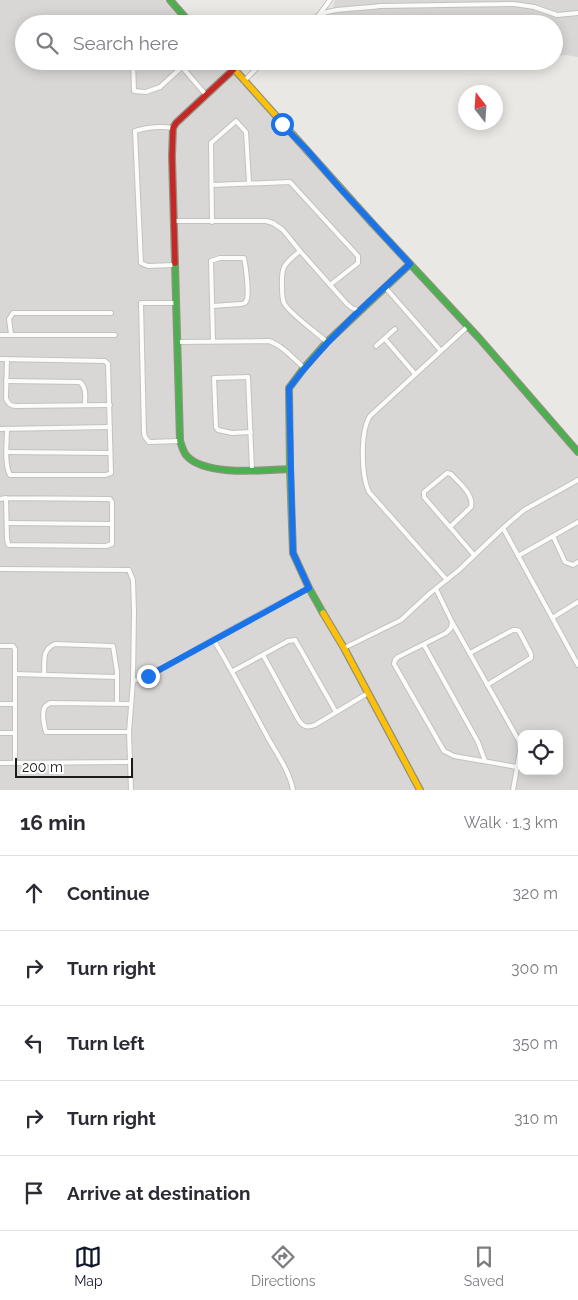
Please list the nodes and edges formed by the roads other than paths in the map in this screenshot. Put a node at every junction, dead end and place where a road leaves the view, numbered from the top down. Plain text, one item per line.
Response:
1 (170, 0) edge
2 (330, 0) edge
3 (578, 13) edge
4 (183, 15) edge
5 (319, 15) joint
6 (133, 70) edge
7 (179, 70) edge
8 (185, 70) edge
9 (233, 70) edge
10 (235, 70) edge
11 (255, 70) edge
12 (244, 81) junction
13 (206, 95) junction
14 (173, 128) junction
15 (249, 182) junction
16 (212, 185) junction
17 (173, 222) junction
18 (212, 222) junction
19 (300, 251) junction
20 (410, 264) junction
21 (174, 265) junction
22 (330, 284) junction
23 (385, 287) junction
24 (176, 303) junction
25 (212, 306) junction
26 (360, 311) junction
27 (111, 313) dead end
28 (468, 327) junction
29 (395, 329) dead end
30 (0, 334) edge
31 (11, 334) junction
32 (115, 335) dead end
33 (385, 339) junction
34 (213, 341) junction
35 (177, 342) junction
36 (328, 342) junction
37 (376, 346) dead end
38 (440, 351) junction
39 (0, 359) edge
40 (7, 359) junction
41 (304, 368) junction
42 (415, 374) junction
43 (6, 381) junction
44 (85, 405) junction
45 (110, 405) junction
46 (110, 427) junction
47 (0, 429) edge
48 (7, 429) junction
49 (251, 432) junction
50 (180, 441) junction
51 (7, 452) junction
52 (578, 452) edge
53 (110, 453) junction
54 (252, 470) junction
55 (290, 470) junction
56 (578, 480) edge
57 (0, 498) edge
58 (6, 498) junction
59 (578, 522) edge
60 (7, 523) junction
61 (112, 524) junction
62 (450, 527) junction
63 (503, 528) junction
64 (553, 536) junction
65 (474, 555) junction
66 (518, 556) junction
67 (578, 562) edge
68 (0, 569) edge
69 (447, 580) junction
70 (309, 588) junction
71 (436, 589) junction
72 (578, 602) edge
73 (552, 618) junction
74 (452, 622) junction
75 (213, 639) junction
76 (424, 645) junction
77 (0, 646) edge
78 (344, 648) junction
79 (470, 653) junction
80 (264, 655) junction
81 (578, 666) edge
82 (233, 671) junction
83 (15, 674) junction
84 (44, 675) junction
85 (116, 676) junction
86 (133, 681) junction
87 (487, 685) junction
88 (368, 693) junction
89 (117, 703) junction
90 (0, 704) edge
91 (15, 704) junction
92 (131, 704) junction
93 (336, 712) junction
94 (129, 732) junction
95 (0, 733) edge
96 (14, 733) junction
97 (485, 761) junction
98 (15, 762) junction
99 (130, 762) junction
100 (0, 763) edge
101 (517, 767) junction
102 (131, 790) edge
103 (293, 790) edge
104 (420, 790) edge
105 (513, 790) edge

1 - 4 street
2 - 5 street
3 - 5 street
6 - 7 street
8 - 13 street
9 - 13 street
10 - 12 street
11 - 12 street
12 - 20 street
13 - 14 street
14 - 17 street
14 - 21 street
15 - 16 street
15 - 16 street
15 - 22 street
16 - 18 street
17 - 18 street
17 - 21 street
18 - 19 street
19 - 22 street
19 - 36 street
20 - 23 street
20 - 28 street
21 - 24 street
22 - 26 street
23 - 26 street
23 - 38 street
24 - 35 street
24 - 50 street
25 - 25 street
25 - 34 street
26 - 36 street
27 - 31 street
28 - 38 street
28 - 52 street
29 - 33 street
30 - 31 street
31 - 32 street
33 - 37 street
33 - 42 street
34 - 35 street
34 - 41 street
35 - 50 street
36 - 41 street
38 - 42 street
39 - 40 street
40 - 43 street
40 - 45 street
41 - 55 street
42 - 69 street
43 - 44 street
43 - 44 street
44 - 45 street
45 - 46 street
46 - 48 street
46 - 53 street
47 - 48 street
48 - 51 street
49 - 49 street
49 - 54 street
50 - 54 street
51 - 53 street
51 - 53 street
54 - 55 street
55 - 70 street
56 - 63 street
57 - 58 street
58 - 60 street
58 - 61 street
59 - 64 street
60 - 61 street
60 - 61 street
62 - 62 street
62 - 65 street
63 - 65 street
63 - 66 street
64 - 66 street
64 - 67 street
65 - 69 street
66 - 73 street
68 - 86 street
69 - 71 street
70 - 75 street
70 - 78 street
71 - 74 street
71 - 78 street
72 - 73 street
73 - 81 street
74 - 76 street
74 - 79 street
75 - 82 street
75 - 86 street
76 - 97 street
76 - 97 street
77 - 83 street
78 - 88 street
79 - 87 street
79 - 87 street
80 - 82 street
80 - 93 street
80 - 93 street
82 - 103 street
83 - 84 street
83 - 91 street
84 - 85 street
84 - 85 street
85 - 89 street
86 - 92 street
87 - 101 street
88 - 93 street
88 - 104 street
89 - 92 street
89 - 94 street
90 - 91 street
91 - 96 street
92 - 94 street
94 - 99 street
95 - 96 street
96 - 98 street
97 - 101 street
98 - 99 street
98 - 100 street
99 - 102 street
101 - 105 street

